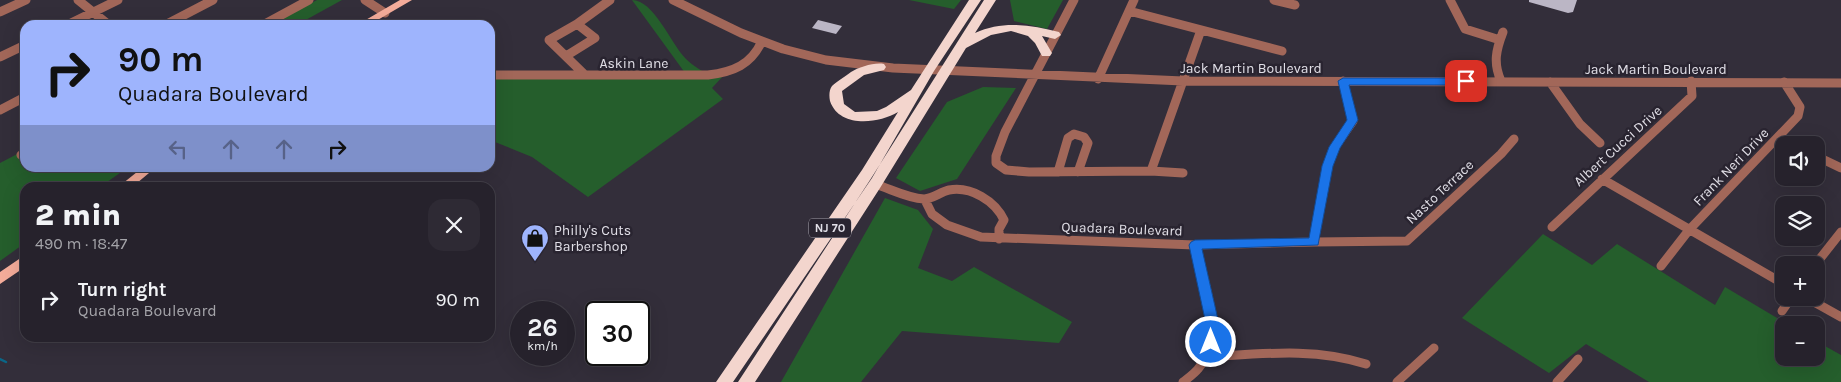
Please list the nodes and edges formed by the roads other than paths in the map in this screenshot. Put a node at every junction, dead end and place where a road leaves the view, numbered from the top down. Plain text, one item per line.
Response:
1 (26, 0) edge
2 (78, 0) edge
3 (118, 0) edge
4 (213, 0) edge
5 (309, 0) edge
6 (365, 0) edge
7 (407, 0) edge
8 (610, 0) edge
9 (673, 0) edge
10 (975, 0) edge
11 (990, 0) edge
12 (1074, 0) edge
13 (1134, 0) edge
14 (1274, 0) edge
15 (1450, 0) edge
16 (1295, 5) dead end
17 (1129, 11) junction
18 (0, 12) edge
19 (93, 12) junction
20 (384, 13) junction
21 (76, 20) edge
22 (103, 20) edge
23 (175, 20) edge
24 (272, 20) edge
25 (371, 20) edge
26 (577, 24) junction
27 (1022, 28) junction
28 (1201, 30) junction
29 (1055, 36) junction
30 (762, 41) junction
31 (20, 47) edge
32 (958, 50) junction
33 (1282, 51) dead end
34 (1046, 54) junction
35 (566, 56) junction
36 (0, 57) edge
37 (880, 67) junction
38 (929, 70) junction
39 (945, 71) junction
40 (585, 75) junction
41 (1035, 75) junction
42 (495, 76) edge
43 (1098, 79) junction
44 (1183, 81) junction
45 (1343, 81) junction
46 (1500, 81) junction
47 (1691, 81) junction
48 (1550, 82) junction
49 (1784, 82) junction
50 (1841, 83) edge
51 (919, 88) junction
52 (20, 100) edge
53 (0, 110) edge
54 (1780, 136) edge
55 (1514, 139) dead end
56 (1775, 141) edge
57 (1600, 143) dead end
58 (1825, 160) edge
59 (1841, 168) edge
60 (1151, 171) junction
61 (144, 172) edge
62 (1058, 172) junction
63 (1078, 172) junction
64 (1183, 173) dead end
65 (1602, 179) junction
66 (130, 182) edge
67 (875, 184) junction
68 (925, 200) junction
69 (1552, 228) dead end
70 (1689, 230) junction
71 (1841, 232) edge
72 (999, 239) junction
73 (1314, 242) junction
74 (1195, 245) junction
75 (1822, 256) edge
76 (20, 264) edge
77 (1661, 266) dead end
78 (0, 279) edge
79 (1775, 279) edge
80 (1785, 306) edge
81 (1821, 306) edge
82 (1782, 311) dead end
83 (1841, 317) edge
84 (1434, 348) dead end
85 (1207, 357) junction
86 (1578, 359) dead end
87 (1366, 364) dead end
88 (724, 382) edge
89 (746, 382) edge
90 (1183, 382) edge
91 (1396, 382) edge
92 (1557, 382) edge

1 - 18 street
2 - 19 street
3 - 19 street
4 - 23 street
5 - 24 street
6 - 20 street
7 - 20 main road
8 - 26 street
9 - 30 street, Jack Martin Boulevard
10 - 38 highway, NJ 70
11 - 32 highway, NJ 70
12 - 29 street
13 - 17 street
14 - 16 street
15 - 46 street
17 - 28 street
17 - 43 street
19 - 21 street
19 - 22 street
20 - 25 main road
26 - 35 street
26 - 35 street
27 - 29 highway
27 - 32 highway
27 - 34 highway
28 - 33 street
28 - 44 street
29 - 34 street
30 - 37 street, Jack Martin Boulevard
30 - 40 street, Askin Lane
31 - 36 street
32 - 39 highway, NJ 70
34 - 41 street
35 - 40 street
37 - 38 street, Jack Martin Boulevard
37 - 51 highway
38 - 39 street, Jack Martin Boulevard
38 - 51 highway, NJ 70
39 - 41 street, Jack Martin Boulevard
39 - 67 highway, NJ 70
40 - 42 street, Askin Lane
41 - 43 street, Jack Martin Boulevard
41 - 62 street
43 - 44 street, Jack Martin Boulevard
44 - 45 street, Jack Martin Boulevard
44 - 60 street
45 - 46 street, Jack Martin Boulevard
45 - 73 street
46 - 48 street, Jack Martin Boulevard
47 - 48 street, Jack Martin Boulevard
47 - 49 street, Jack Martin Boulevard
47 - 65 street, Albert Cucci Drive
48 - 57 street
49 - 50 street, Jack Martin Boulevard
49 - 54 street, Frank Neri Drive
51 - 88 highway, NJ 70
52 - 53 street
55 - 73 street, Nasto Terrace
56 - 70 street, Frank Neri Drive
58 - 59 street
60 - 63 street
60 - 64 street
61 - 66 main road
62 - 63 street
62 - 63 street
65 - 69 street, Albert Cucci Drive
65 - 70 street
67 - 68 street
67 - 89 highway, NJ 70
68 - 72 street, Quadara Boulevard
68 - 72 street
70 - 77 street, Frank Neri Drive
70 - 79 street
71 - 75 street
72 - 74 street, Quadara Boulevard
73 - 74 street, Quadara Boulevard
74 - 85 street
76 - 78 main road
80 - 82 street
81 - 83 street
84 - 91 street
85 - 87 street
85 - 90 street
86 - 92 street

